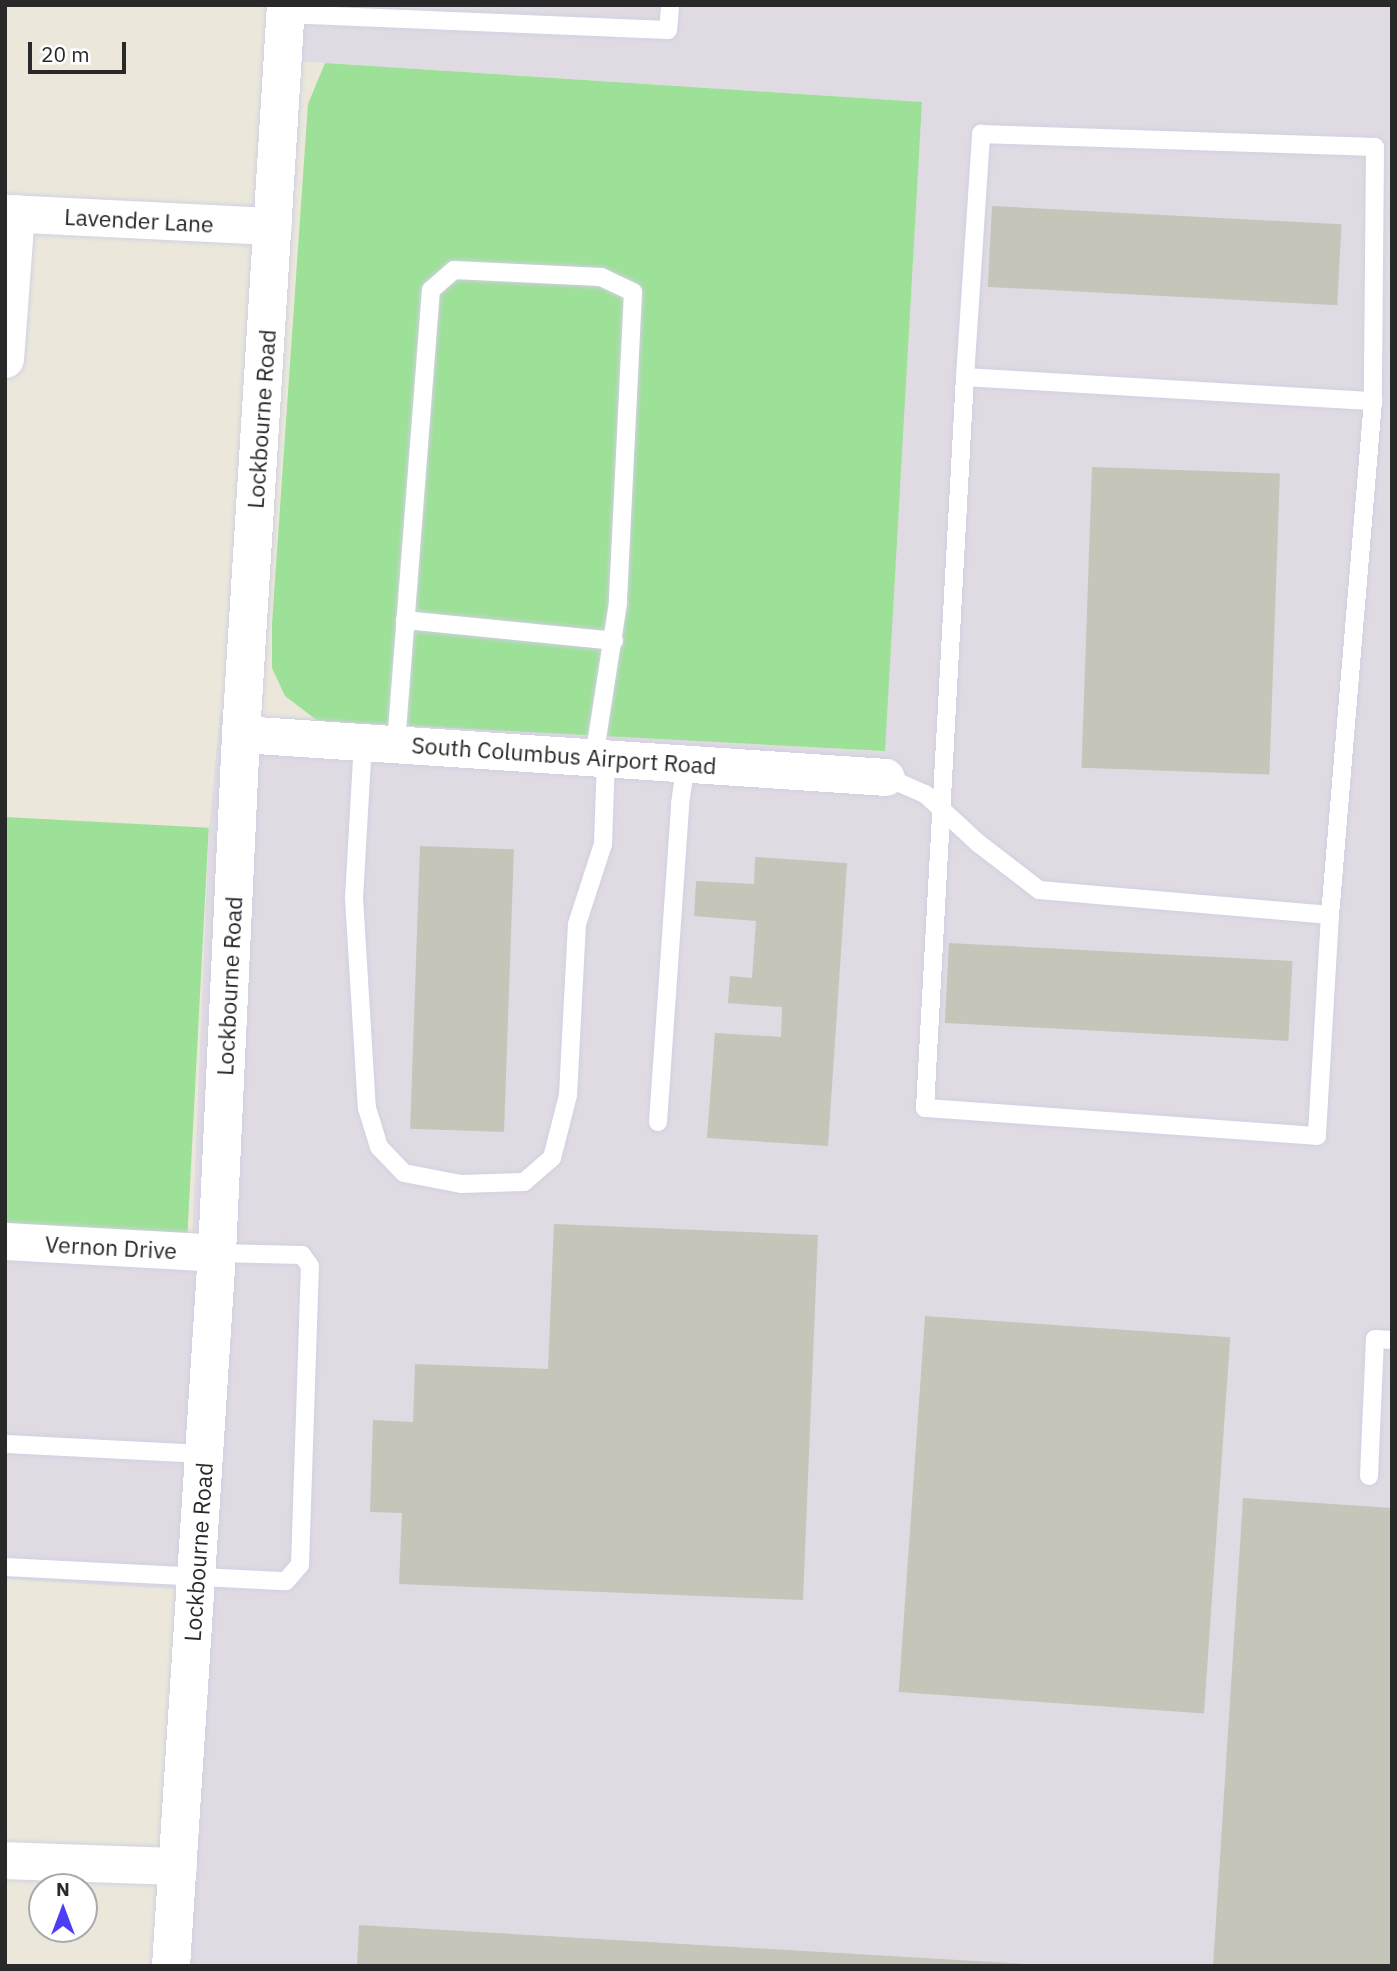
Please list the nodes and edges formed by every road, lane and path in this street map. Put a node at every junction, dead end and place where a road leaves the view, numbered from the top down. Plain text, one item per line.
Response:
1 (670, 5) edge
2 (286, 10) edge
3 (422, 13) edge
4 (10, 213) edge
5 (272, 226) junction
6 (5, 359) edge
7 (965, 377) junction
8 (1373, 401) junction
9 (405, 620) junction
10 (614, 641) junction
11 (241, 734) junction
12 (379, 743) junction
13 (600, 758) junction
14 (686, 764) junction
15 (886, 777) joint
16 (943, 810) junction
17 (1330, 915) junction
18 (658, 1122) dead end
19 (5, 1241) edge
20 (217, 1253) junction
21 (1392, 1340) edge
22 (5, 1444) edge
23 (204, 1454) junction
24 (1369, 1476) dead end
25 (5, 1567) edge
26 (196, 1577) junction
27 (5, 1860) edge
28 (178, 1866) junction
29 (172, 1966) edge

1 - 3 lane
2 - 3 lane
2 - 5 street, Lockbourne Road
4 - 5 street, Lavender Lane
4 - 6 street
5 - 11 street, Lockbourne Road
7 - 8 lane
7 - 8 lane
7 - 16 lane
8 - 17 lane
9 - 10 lane
9 - 10 lane
9 - 12 lane
10 - 13 lane
11 - 12 street, South Columbus Airport Road
11 - 20 street, Lockbourne Road
12 - 13 street, South Columbus Airport Road
12 - 13 lane
13 - 14 street, South Columbus Airport Road
14 - 15 street, South Columbus Airport Road
14 - 18 lane
15 - 16 lane
16 - 17 lane
16 - 17 lane
19 - 20 street, Vernon Drive
20 - 23 street, Lockbourne Road
20 - 26 lane
21 - 24 lane
22 - 23 lane
23 - 26 street, Lockbourne Road
25 - 26 lane
26 - 28 street, Lockbourne Road
27 - 28 street
28 - 29 street, Lockbourne Road

